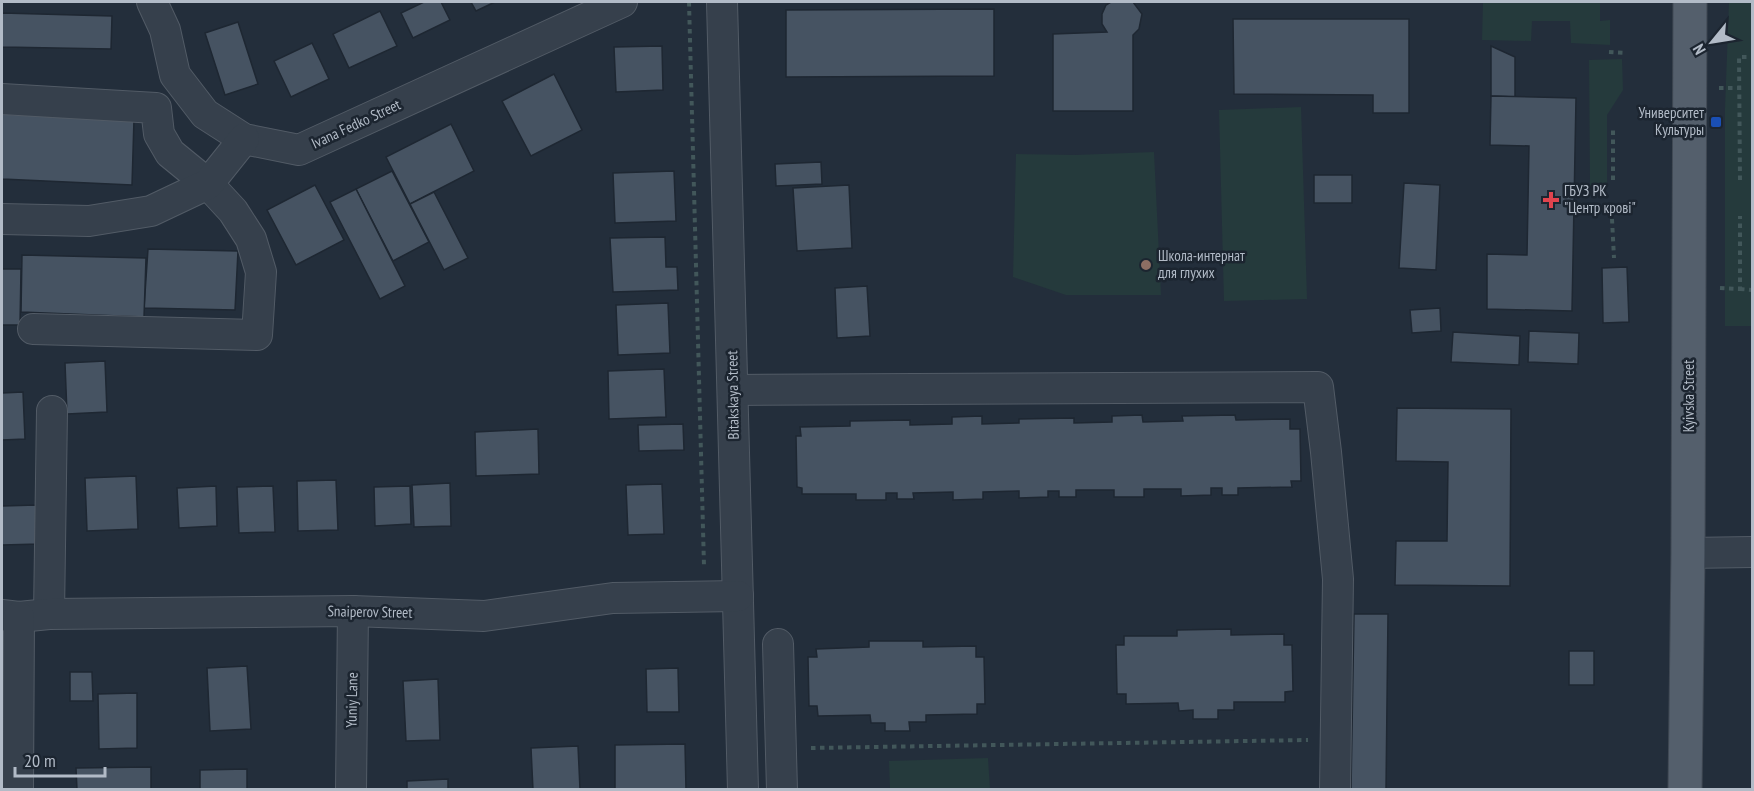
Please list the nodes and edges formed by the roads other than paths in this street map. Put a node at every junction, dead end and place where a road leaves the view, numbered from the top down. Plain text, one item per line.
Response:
1 (152, 2) edge
2 (622, 2) edge
3 (722, 2) edge
4 (1690, 2) edge
5 (2, 99) edge
6 (244, 139) junction
7 (208, 184) junction
8 (2, 219) edge
9 (33, 329) dead end
10 (733, 390) junction
11 (52, 411) dead end
12 (1752, 552) edge
13 (1688, 553) junction
14 (738, 596) junction
15 (353, 611) junction
16 (50, 614) junction
17 (10, 616) edge
18 (778, 644) dead end
19 (18, 789) edge
20 (351, 789) edge
21 (742, 789) edge
22 (782, 789) edge
23 (1335, 789) edge
24 (1685, 789) edge

1 - 6 street, Ivana Fedko Street
2 - 6 street, Ivana Fedko Street
3 - 10 street, Bitakskaya Street
4 - 13 main road, Kyivska Street
5 - 7 street
6 - 7 street
7 - 8 street
7 - 9 street
10 - 14 street, Bitakskaya Street
10 - 23 street
11 - 16 street
12 - 13 street
13 - 24 main road, Kyivska Street
14 - 15 street, Snaiperov Street
14 - 21 street, Bitakskaya Street
15 - 16 street, Snaiperov Street
15 - 20 street, Yuniy Lane
16 - 17 street, Snaiperov Street
17 - 19 street
18 - 22 street

